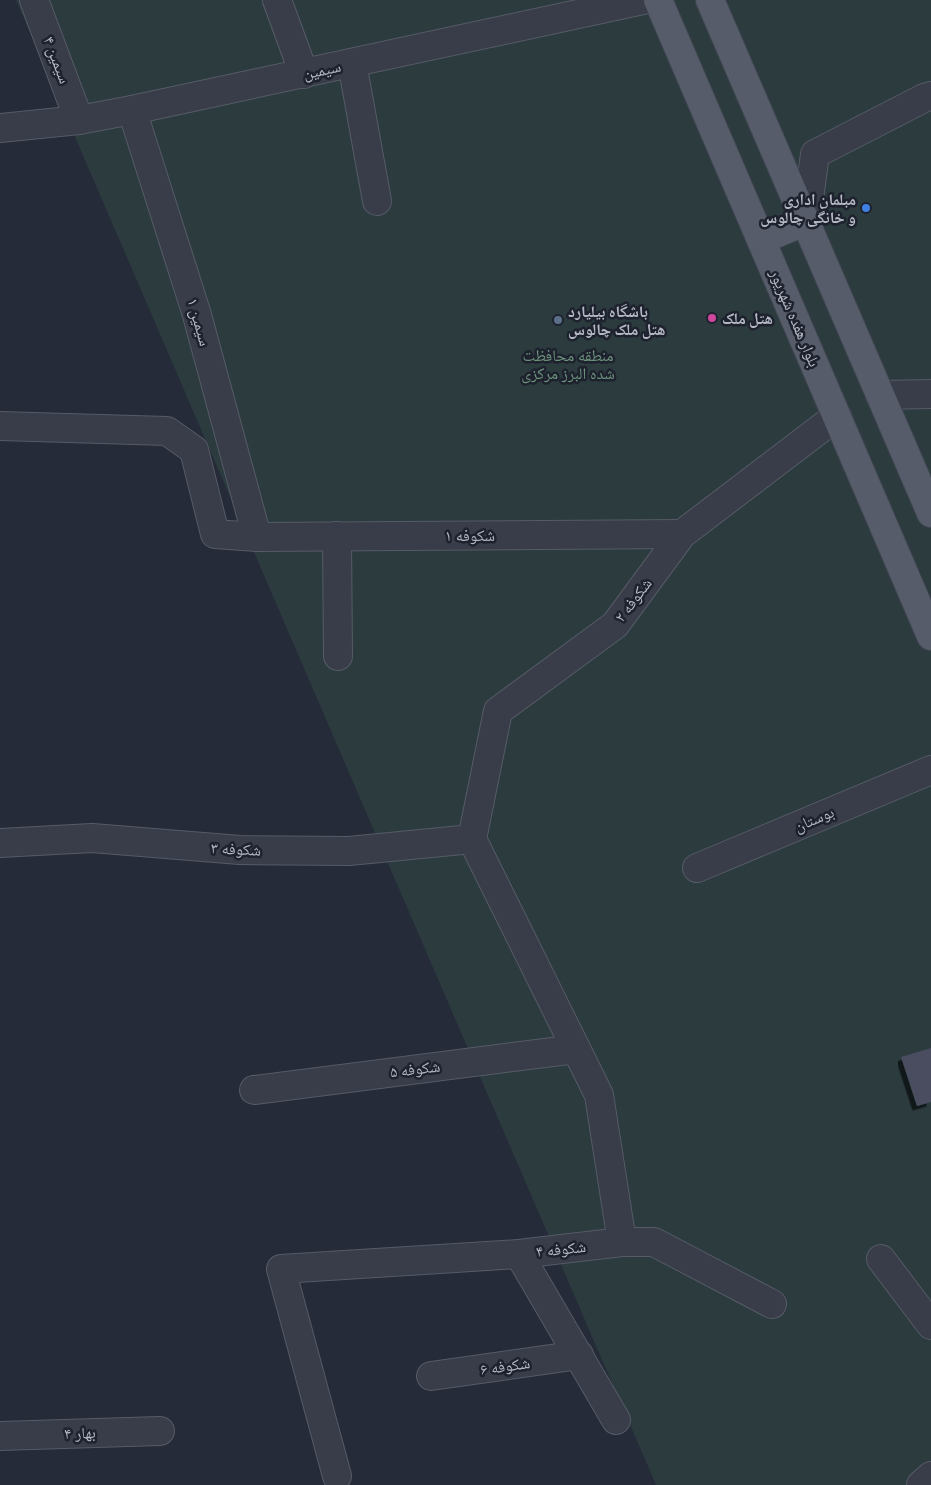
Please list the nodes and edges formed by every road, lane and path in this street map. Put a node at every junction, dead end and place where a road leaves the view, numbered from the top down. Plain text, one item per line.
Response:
1 (34, 0) edge
2 (277, 0) edge
3 (643, 0) edge
4 (658, 0) edge
5 (710, 0) edge
6 (352, 63) junction
7 (304, 74) junction
8 (931, 96) edge
9 (132, 110) junction
10 (79, 120) junction
11 (0, 128) edge
12 (377, 201) dead end
13 (806, 221) junction
14 (761, 240) junction
15 (880, 394) junction
16 (931, 394) edge
17 (837, 416) junction
18 (0, 426) edge
19 (931, 513) edge
20 (682, 534) junction
21 (337, 536) junction
22 (257, 537) junction
23 (931, 636) edge
24 (338, 656) dead end
25 (931, 770) edge
26 (472, 839) junction
27 (0, 842) edge
28 (697, 868) dead end
29 (576, 1049) junction
30 (254, 1090) dead end
31 (622, 1242) junction
32 (519, 1254) junction
33 (881, 1259) dead end
34 (772, 1304) dead end
35 (931, 1326) edge
36 (579, 1355) junction
37 (431, 1376) dead end
38 (616, 1420) dead end
39 (160, 1431) dead end
40 (0, 1436) edge
41 (337, 1476) dead end
42 (931, 1476) edge
43 (920, 1485) edge

1 - 10 street, سیمین ۴
2 - 7 street
3 - 6 street, سیمین
4 - 14 main road, بلوار هفده شهریور
5 - 13 main road
6 - 7 street, سیمین
6 - 12 street
7 - 9 street, سیمین
8 - 13 street
9 - 10 street, سیمین
9 - 22 street, سیمین ۱
10 - 11 street, سیمین
13 - 14 main road
13 - 15 main road
14 - 17 main road, بلوار هفده شهریور
15 - 16 street
15 - 19 main road
17 - 20 street, شکوفه ۲
17 - 23 main road, بلوار هفده شهریور
18 - 22 street, شکوفه ۱
20 - 21 street, شکوفه ۱
20 - 26 street, شکوفه ۲
21 - 22 street, شکوفه ۱
21 - 24 street
25 - 28 street, بوستان
26 - 27 street, شکوفه ۳
26 - 29 street
29 - 30 street, شکوفه ۵
29 - 31 street
31 - 32 street, شکوفه ۴
31 - 34 street, شکوفه ۴
32 - 36 street
32 - 41 street, شکوفه ۴
33 - 35 street
36 - 37 street, شکوفه ۶
36 - 38 street
39 - 40 street, بهار ۴
42 - 43 street

